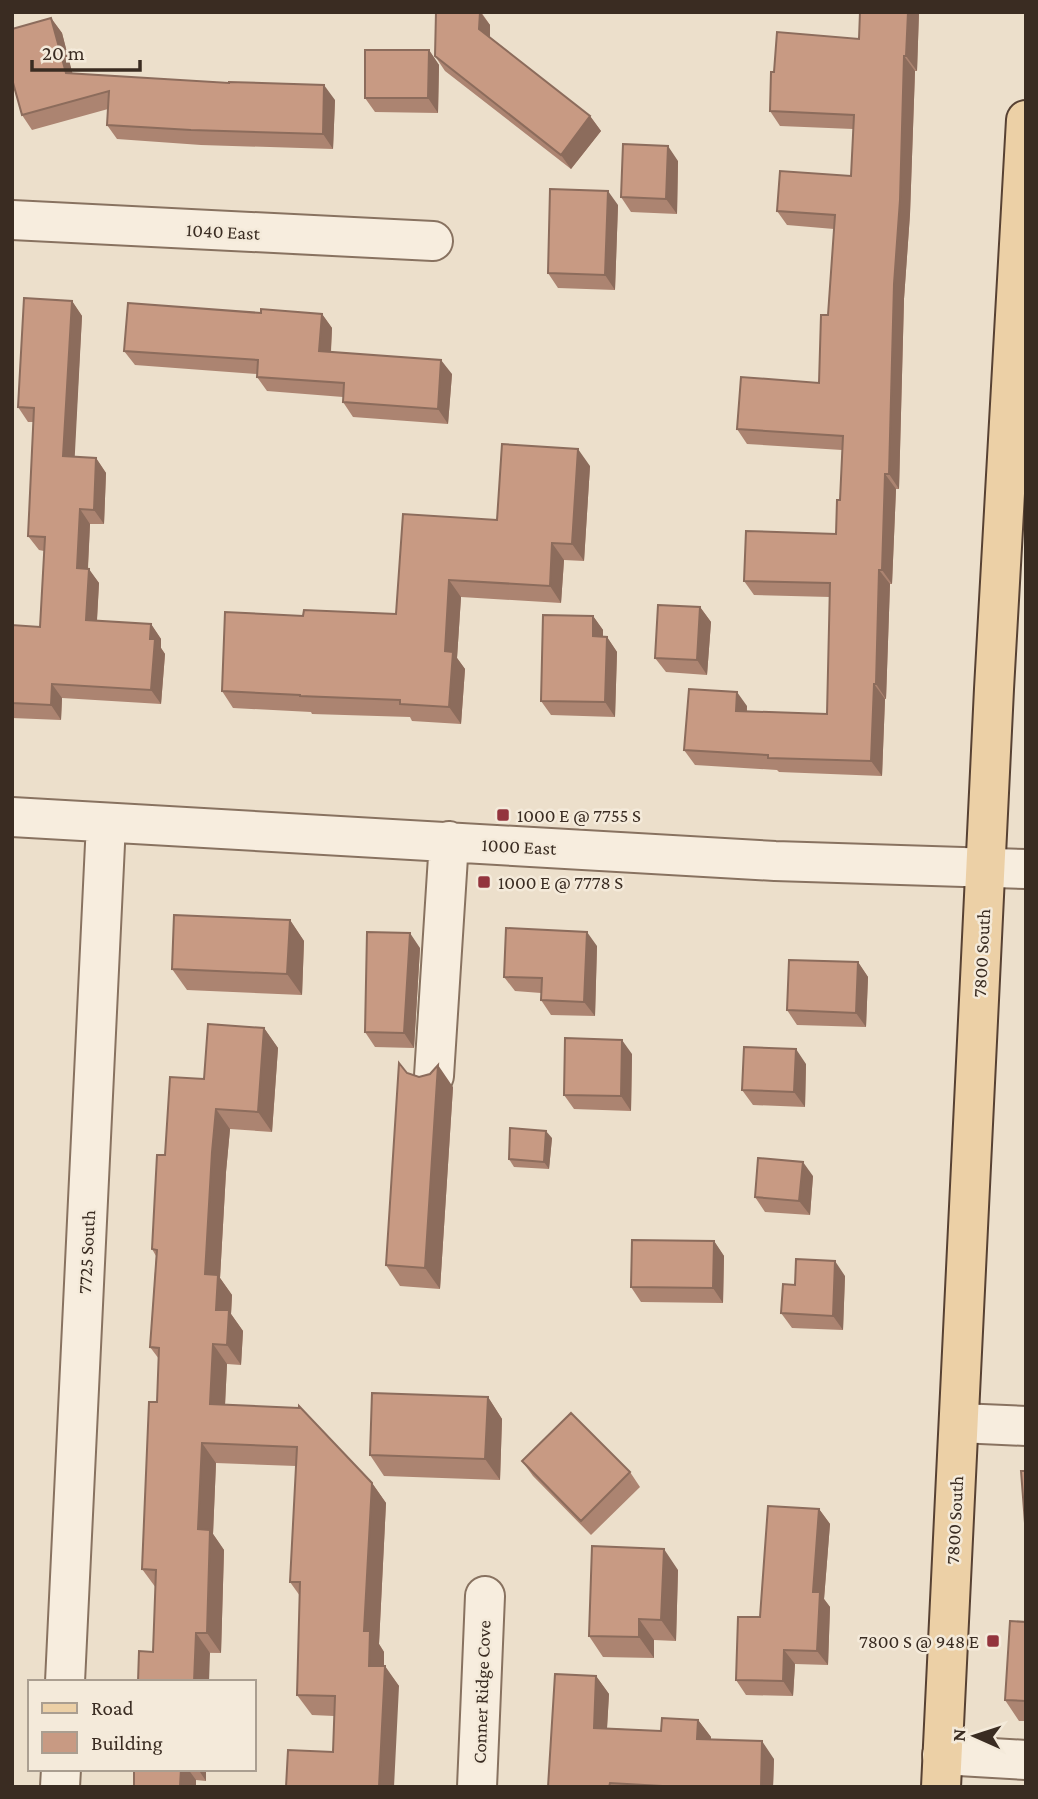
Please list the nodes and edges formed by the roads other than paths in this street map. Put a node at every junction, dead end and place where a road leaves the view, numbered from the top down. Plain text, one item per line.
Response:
1 (1026, 120) edge
2 (12, 220) edge
3 (433, 241) dead end
4 (12, 817) edge
5 (106, 823) junction
6 (449, 842) junction
7 (985, 867) junction
8 (1026, 869) edge
9 (434, 1076) edge
10 (958, 1423) junction
11 (1026, 1426) edge
12 (485, 1596) dead end
13 (65, 1680) edge
14 (1026, 1760) edge
15 (942, 1771) edge
16 (477, 1787) edge

1 - 7 main road, 7800 South
2 - 3 street, 1040 East
4 - 5 street, 1000 East
5 - 6 street, 1000 East
5 - 13 street, 7725 South
6 - 7 street, 1000 East
6 - 9 street
7 - 8 street, 1000 East
7 - 10 main road, 7800 South
10 - 11 street
10 - 15 main road, 7800 South
12 - 16 street, Conner Ridge Cove
14 - 15 street

